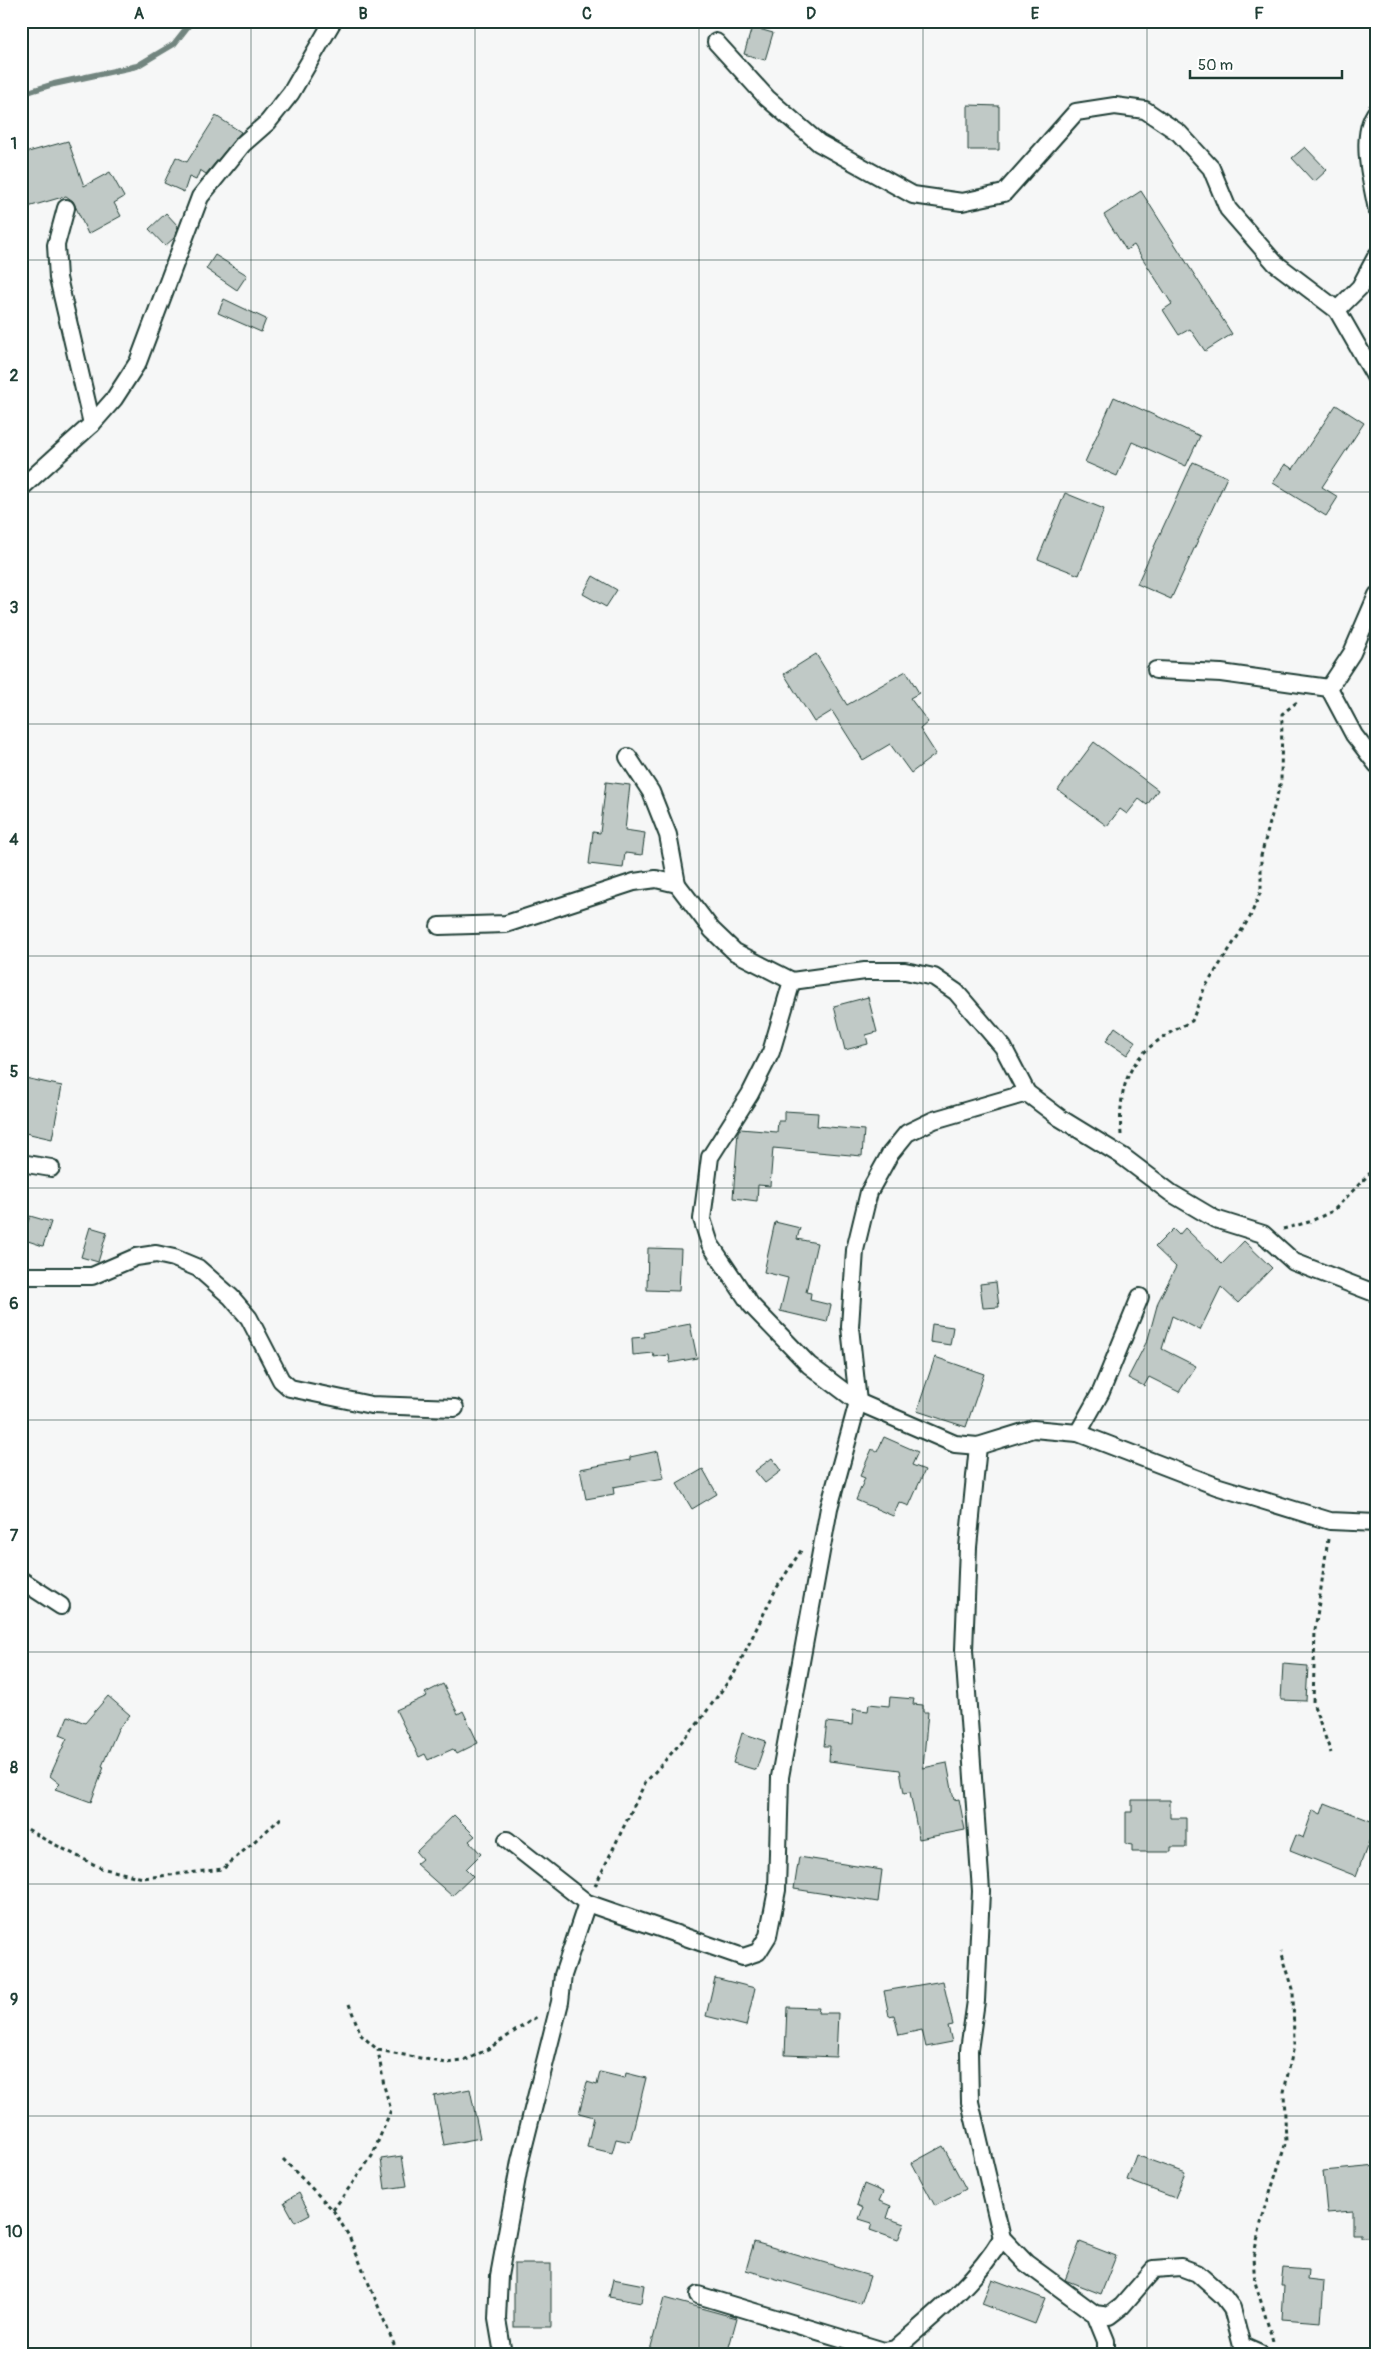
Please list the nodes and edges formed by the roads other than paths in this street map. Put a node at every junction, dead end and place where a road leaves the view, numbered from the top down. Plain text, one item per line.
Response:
1 (332, 21) edge
2 (716, 42) dead end
3 (1377, 110) edge
4 (66, 208) dead end
5 (1377, 210) edge
6 (1377, 255) edge
7 (1337, 310) junction
8 (1377, 380) edge
9 (92, 424) junction
10 (21, 488) edge
11 (1377, 595) edge
12 (1156, 670) dead end
13 (1329, 688) junction
14 (628, 757) dead end
15 (1377, 765) edge
16 (676, 884) junction
17 (439, 926) dead end
18 (792, 981) junction
19 (1027, 1093) junction
20 (21, 1163) edge
21 (51, 1168) dead end
22 (21, 1276) edge
23 (1377, 1294) edge
24 (1140, 1296) dead end
25 (858, 1402) junction
26 (456, 1408) dead end
27 (1078, 1433) junction
28 (978, 1446) junction
29 (1377, 1523) edge
30 (21, 1580) edge
31 (60, 1606) dead end
32 (507, 1840) dead end
33 (587, 1903) junction
34 (1002, 2238) junction
35 (698, 2295) dead end
36 (1095, 2314) junction
37 (503, 2354) edge
38 (1106, 2354) edge
39 (1260, 2354) edge

1 - 9 street
2 - 7 street
3 - 5 street
4 - 9 street
6 - 7 street
7 - 8 street
9 - 10 street
11 - 13 street
12 - 13 street
13 - 15 street
14 - 16 street
16 - 17 street
16 - 18 street
18 - 19 street
18 - 25 street
19 - 23 street
19 - 25 street
20 - 21 street
22 - 26 street
24 - 27 street
25 - 28 street
25 - 33 street
27 - 28 street
27 - 29 street
28 - 34 street
30 - 31 street
32 - 33 street
33 - 37 street
34 - 35 street
34 - 36 street
36 - 38 street
36 - 39 street

